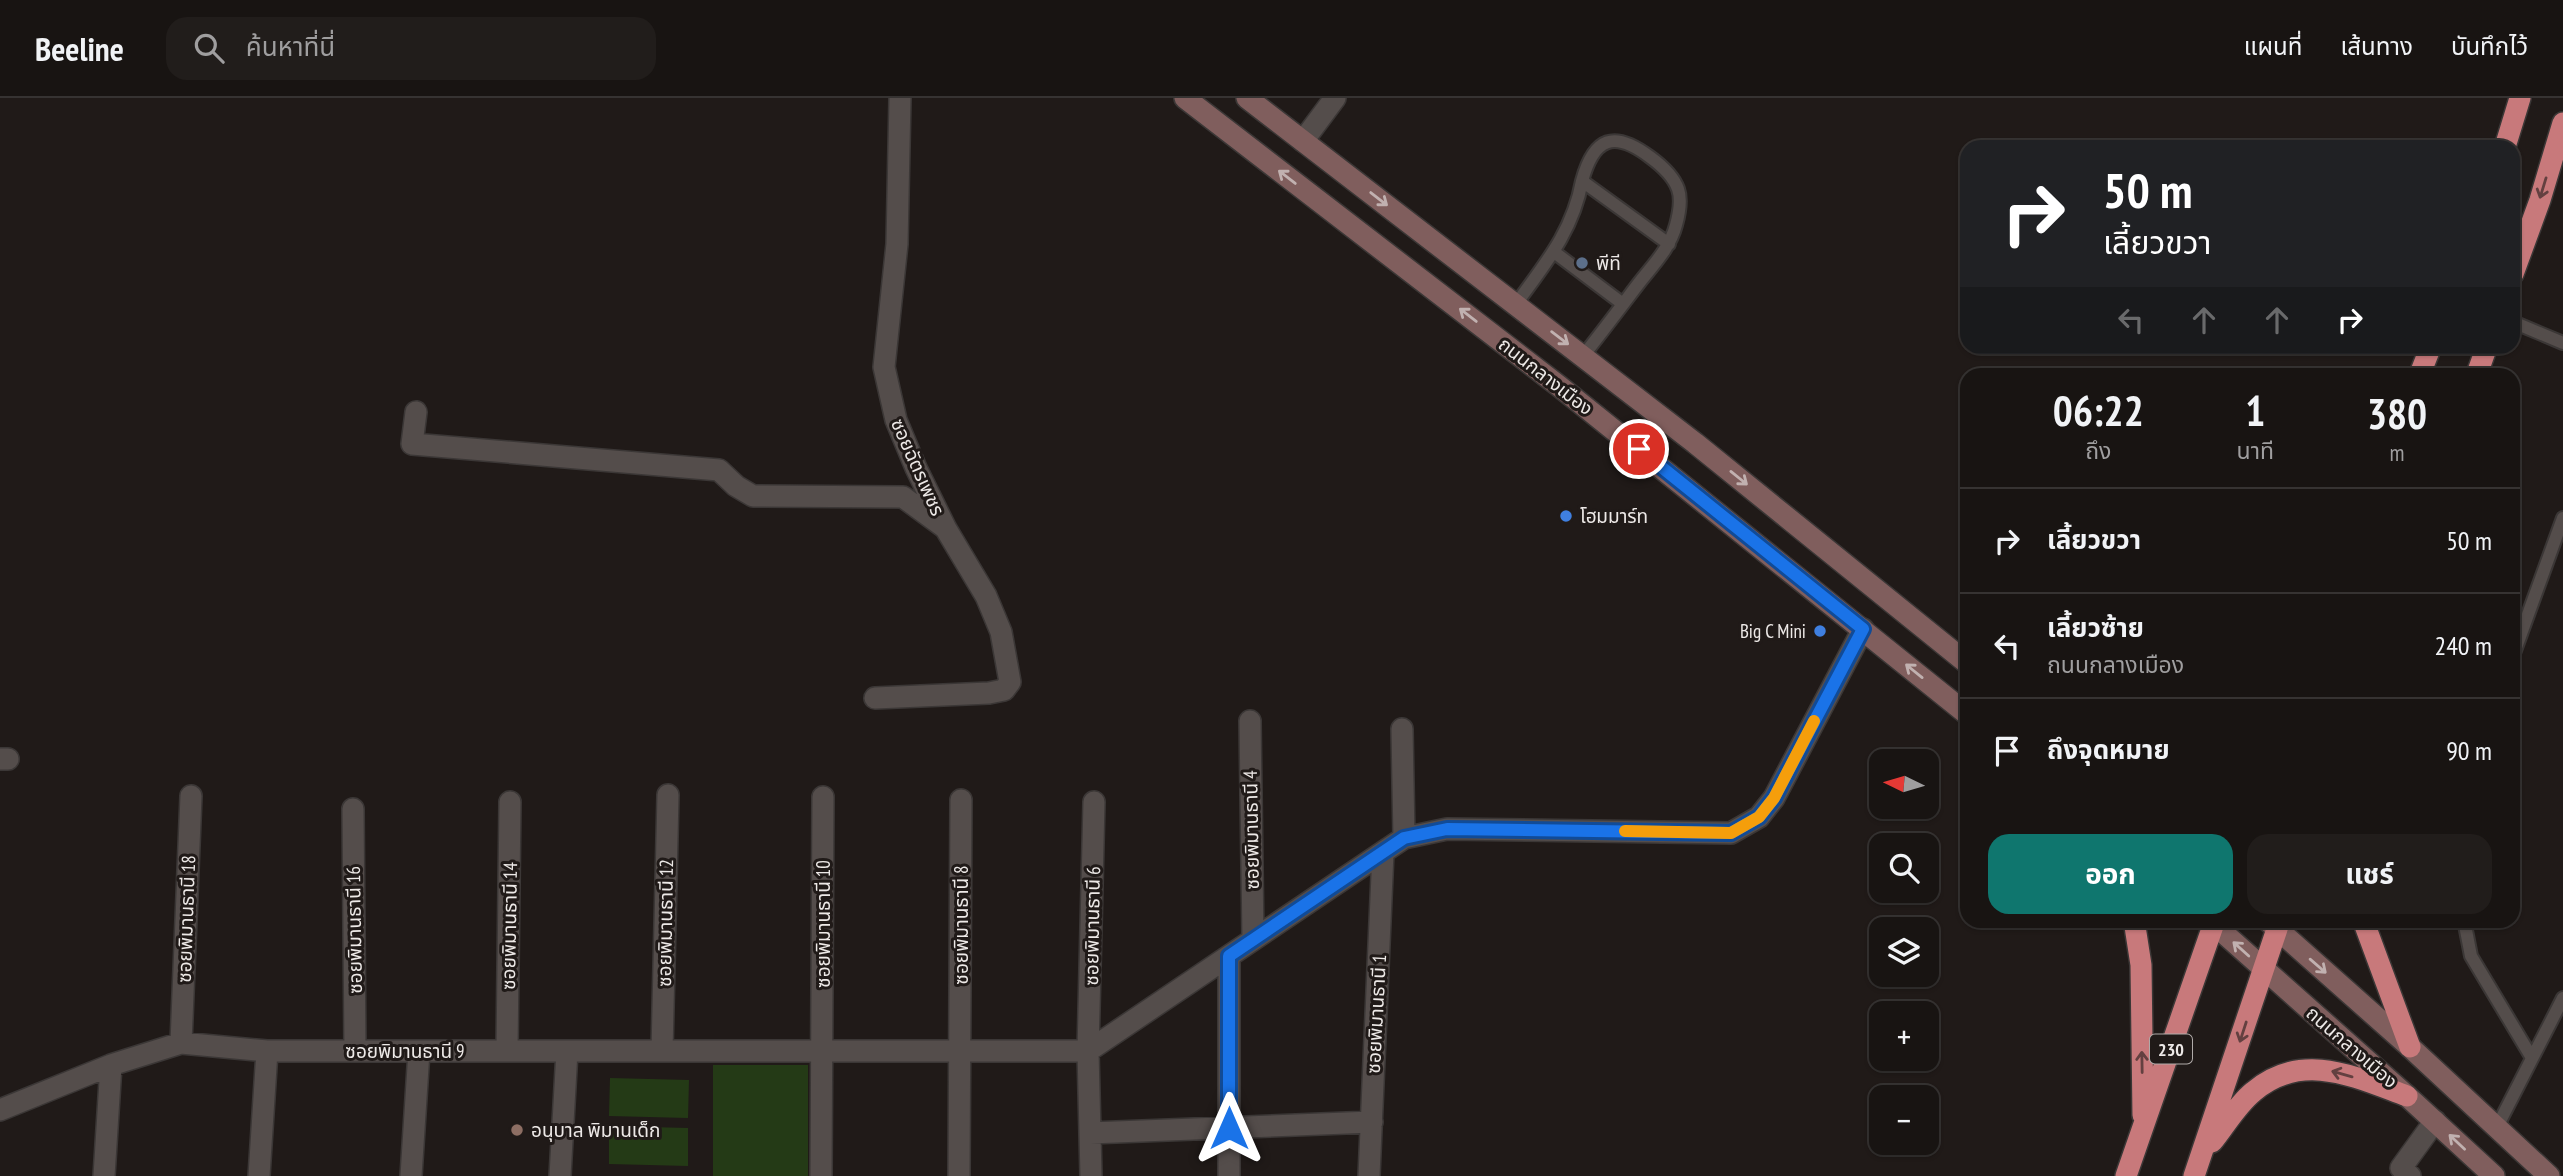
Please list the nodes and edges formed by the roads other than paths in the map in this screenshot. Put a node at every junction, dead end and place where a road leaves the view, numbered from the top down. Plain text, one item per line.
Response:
1 (900, 98) edge
2 (1185, 98) edge
3 (1247, 98) edge
4 (1335, 98) edge
5 (2520, 98) edge
6 (2563, 123) edge
7 (2507, 140) edge
8 (1303, 141) junction
9 (1582, 181) junction
10 (1669, 244) junction
11 (1554, 252) junction
12 (2520, 255) edge
13 (1516, 304) junction
14 (1623, 304) junction
15 (2520, 325) edge
16 (2563, 343) edge
17 (1583, 356) junction
18 (1559, 386) junction
19 (416, 412) dead end
20 (2563, 518) edge
21 (946, 528) junction
22 (1863, 629) junction
23 (2520, 637) edge
24 (1960, 657) edge
25 (875, 698) dead end
26 (1960, 708) edge
27 (1250, 720) dead end
28 (1402, 729) dead end
29 (668, 795) dead end
30 (191, 796) dead end
31 (823, 797) dead end
32 (961, 800) dead end
33 (510, 802) dead end
34 (1094, 802) dead end
35 (353, 808) dead end
36 (1404, 838) junction
37 (1383, 852) junction
38 (2135, 928) edge
39 (2211, 928) edge
40 (2220, 928) edge
41 (2274, 928) edge
42 (2280, 928) edge
43 (2366, 928) edge
44 (2466, 928) edge
45 (1253, 940) junction
46 (1229, 956) junction
47 (2264, 969) junction
48 (2563, 998) edge
49 (181, 1043) junction
50 (2410, 1047) junction
51 (267, 1051) junction
52 (355, 1051) junction
53 (419, 1051) junction
54 (507, 1051) junction
55 (567, 1051) junction
56 (662, 1051) junction
57 (822, 1051) junction
58 (960, 1051) junction
59 (1088, 1051) junction
60 (2532, 1058) junction
61 (111, 1065) junction
62 (2421, 1108) junction
63 (0, 1110) edge
64 (1372, 1122) junction
65 (2497, 1127) junction
66 (1229, 1128) junction
67 (2143, 1131) junction
68 (1090, 1133) junction
69 (2203, 1153) junction
70 (104, 1176) edge
71 (259, 1176) edge
72 (411, 1176) edge
73 (560, 1176) edge
74 (821, 1176) edge
75 (959, 1176) edge
76 (1091, 1176) edge
77 (1229, 1176) edge
78 (1369, 1176) edge
79 (2126, 1176) edge
80 (2194, 1176) edge
81 (2410, 1176) edge
82 (2494, 1176) edge
83 (2549, 1176) edge

1 - 21 street, ซอยฉัตรเพชร
18 -> 2 main road, ถนนกลางเมือง
3 - 8 main road, ถนนกลางเมือง
4 - 8 street
5 - 7 highway
6 -> 12 highway
8 -> 13 main road, ถนนกลางเมือง
9 - 10 lane
9 - 10 lane
9 - 11 lane
10 - 14 lane
11 - 13 lane
11 - 14 lane
13 -> 17 main road, ถนนกลางเมือง
14 - 17 lane
15 - 16 lane
17 - 18 main road
17 -> 24 main road, ถนนกลางเมือง
18 - 22 main road, ถนนกลางเมือง
19 - 21 street
20 - 23 lane
21 - 25 street, ซอยฉัตรเพชร
26 -> 22 main road, ถนนกลางเมือง
22 - 36 street
27 - 45 street, ซอยพิมานธานี 4
28 - 36 street
29 - 56 street, ซอยพิมานธานี 12
30 - 49 street, ซอยพิมานธานี 18
31 - 57 street, ซอยพิมานธานี 10
32 - 58 street, ซอยพิมานธานี 8
33 - 54 street, ซอยพิมานธานี 14
34 - 59 street, ซอยพิมานธานี 6
35 - 52 street, ซอยพิมานธานี 16
36 - 37 street
37 - 45 street
37 - 64 street, ซอยพิมานธานี 1
67 -> 38 highway
39 - 67 highway, 230
47 -> 40 main road, ถนนกลางเมือง
41 - 47 highway
42 -> 50 main road, ถนนกลางเมือง
43 - 50 highway
44 - 60 lane
45 - 46 street
46 - 59 street
46 - 66 street
47 - 62 main road, ถนนกลางเมือง
47 -> 69 highway
48 - 60 lane
49 - 51 street, ซอยพิมานธานี 9
49 - 61 street, ซอยพิมานธานี 9
50 - 65 main road, ถนนกลางเมือง
51 - 52 street, ซอยพิมานธานี 9
51 - 71 street
52 - 53 street, ซอยพิมานธานี 9
53 - 54 street, ซอยพิมานธานี 9
53 - 72 street
54 - 55 street, ซอยพิมานธานี 9
55 - 56 street, ซอยพิมานธานี 9
55 - 73 street
56 - 57 street, ซอยพิมานธานี 9
57 - 58 street, ซอยพิมานธานี 9
57 - 74 street, ซอยพิมานธานี 10
58 - 59 street, ซอยพิมานธานี 9
58 - 75 street, ซอยพิมานธานี 8
59 - 68 street, ซอยพิมานธานี 6
60 - 65 lane
61 - 63 street, ซอยพิมานธานี 9
61 - 70 street
62 -> 69 highway
62 - 81 street
82 -> 62 main road, ถนนกลางเมือง
64 - 66 street
64 - 78 street, ซอยพิมานธานี 1
65 - 83 main road, ถนนกลางเมือง
66 - 68 street
66 - 77 street
67 - 79 highway, 230
68 - 76 street, ซอยพิมานธานี 6
69 - 80 highway

